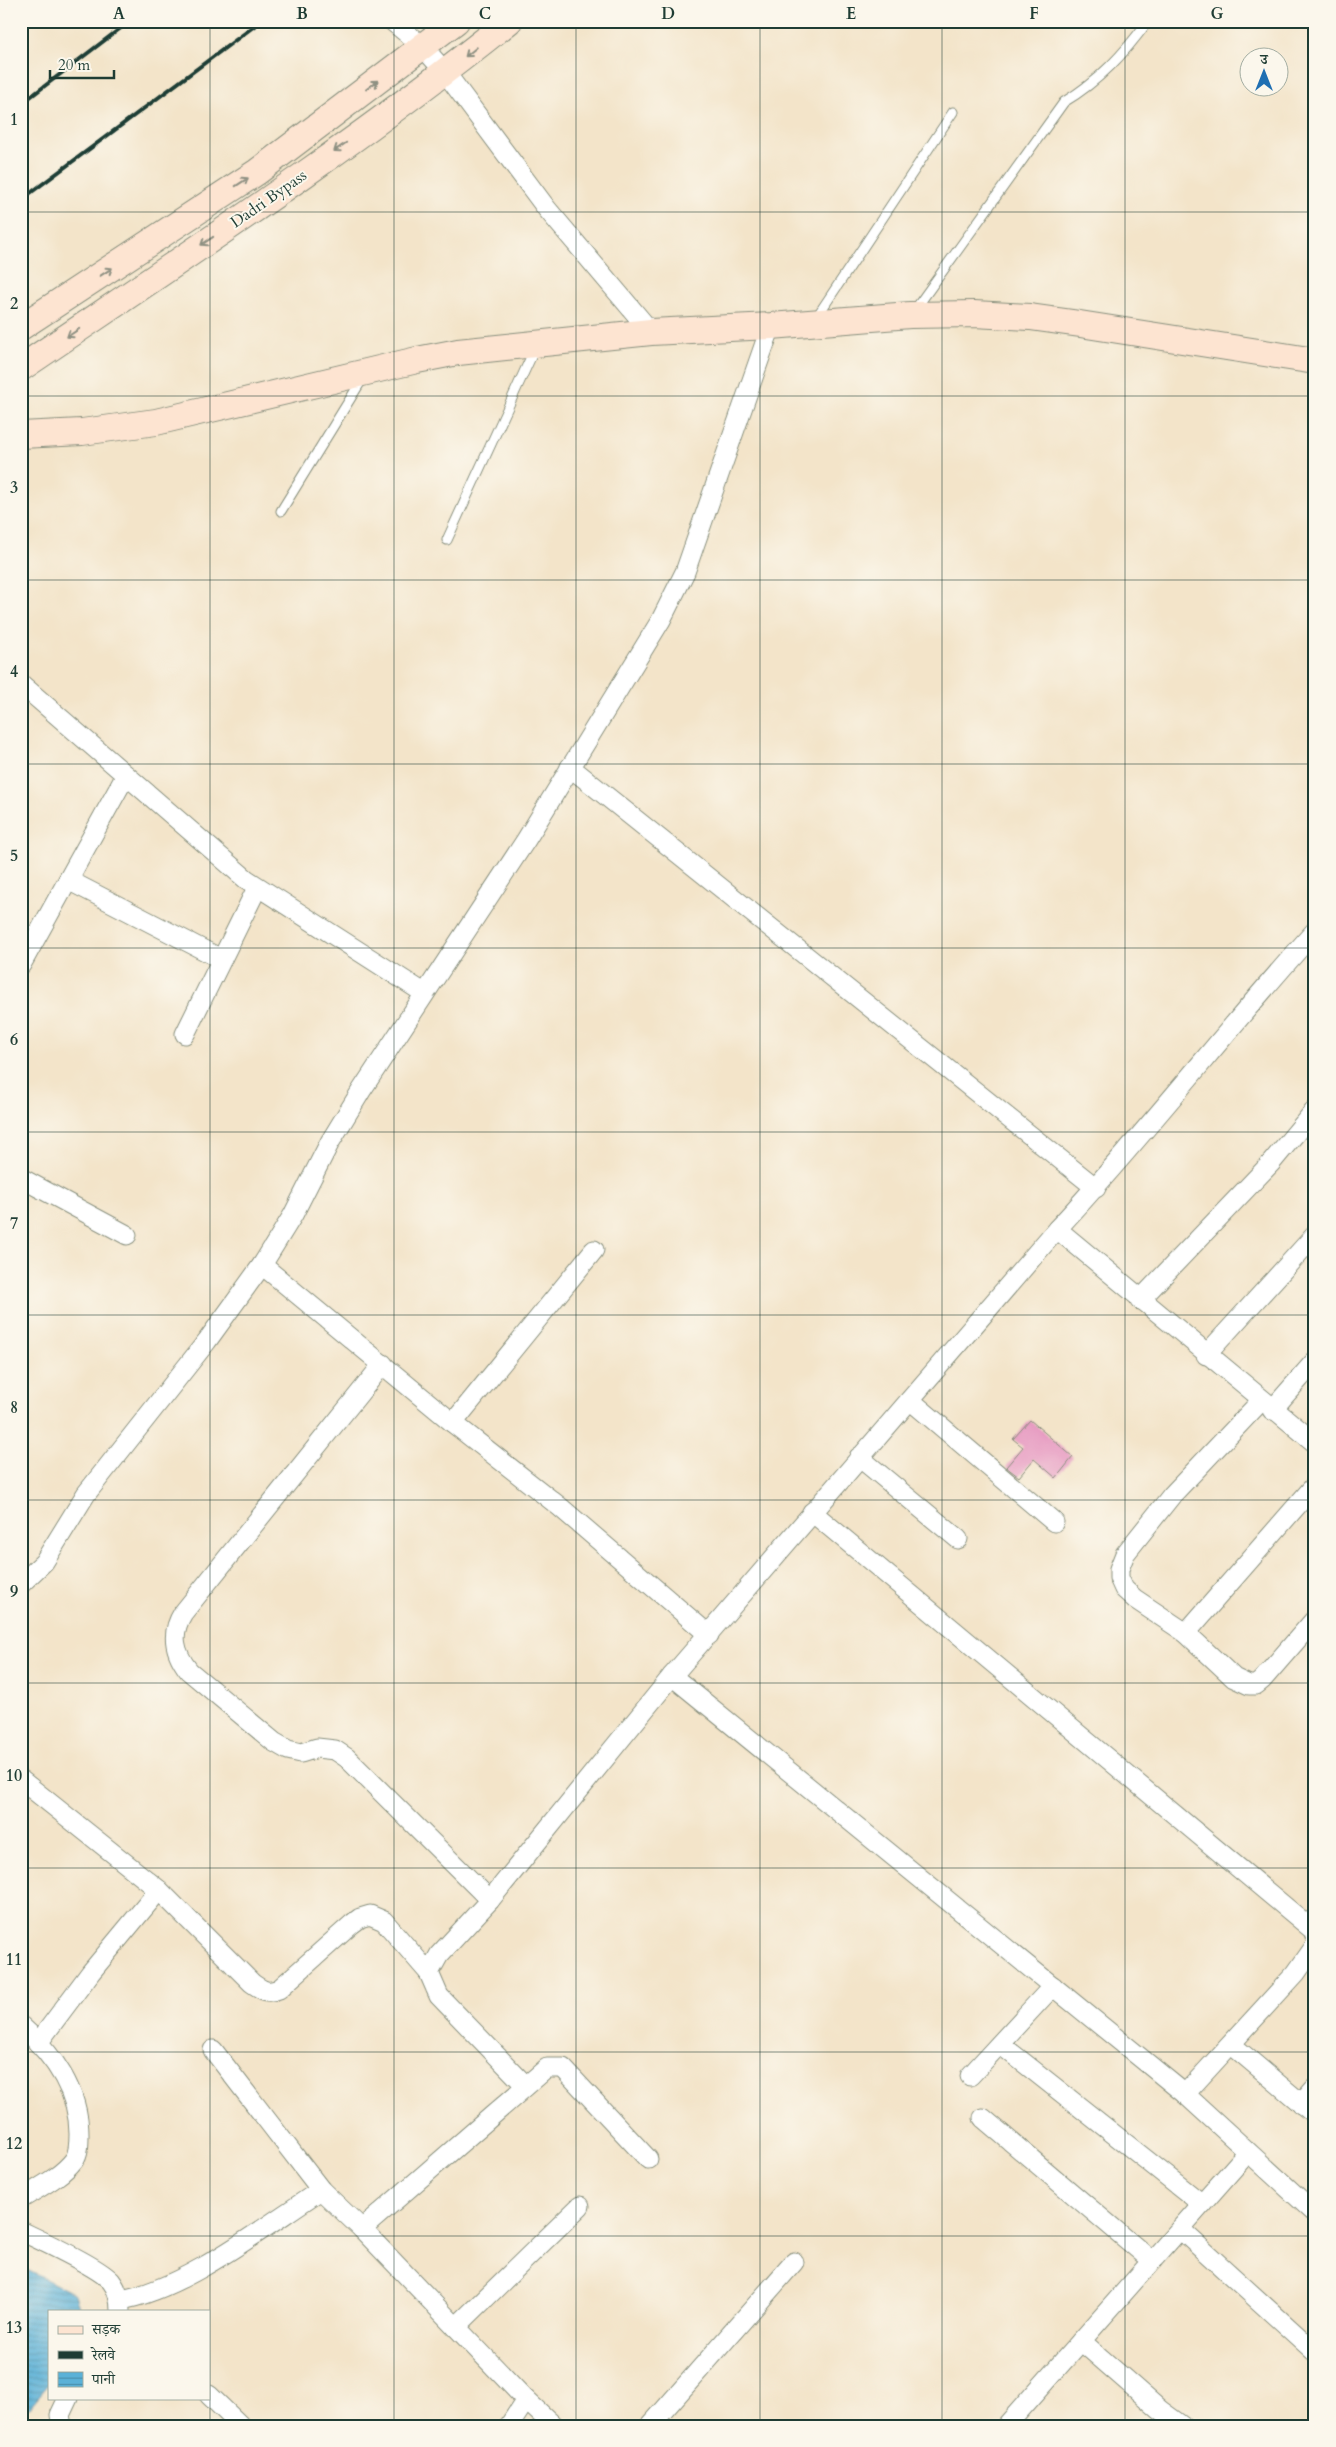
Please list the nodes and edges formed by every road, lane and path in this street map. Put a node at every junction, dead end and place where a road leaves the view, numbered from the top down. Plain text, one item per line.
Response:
1 (392, 21) edge
2 (456, 21) edge
3 (510, 21) edge
4 (1148, 21) edge
5 (422, 46) junction
6 (445, 72) junction
7 (953, 112) dead end
8 (910, 315) junction
9 (813, 322) junction
10 (771, 326) junction
11 (21, 327) edge
12 (651, 332) junction
13 (537, 344) junction
14 (1315, 361) edge
15 (21, 368) edge
16 (366, 373) junction
17 (21, 435) edge
18 (281, 511) dead end
19 (446, 540) dead end
20 (21, 684) edge
21 (570, 767) junction
22 (126, 775) junction
23 (68, 880) junction
24 (257, 888) junction
25 (1315, 931) edge
26 (221, 959) junction
27 (21, 965) edge
28 (424, 994) junction
29 (186, 1034) dead end
30 (1315, 1110) edge
31 (21, 1178) edge
32 (1096, 1188) junction
33 (1057, 1229) junction
34 (127, 1235) dead end
35 (1315, 1235) edge
36 (594, 1250) dead end
37 (262, 1265) junction
38 (1140, 1300) junction
39 (1206, 1355) junction
40 (1315, 1360) edge
41 (383, 1364) junction
42 (910, 1400) junction
43 (1267, 1405) junction
44 (453, 1423) junction
45 (1315, 1443) edge
46 (859, 1457) junction
47 (1315, 1485) edge
48 (812, 1512) junction
49 (1054, 1522) dead end
50 (958, 1538) dead end
51 (21, 1584) edge
52 (1315, 1618) edge
53 (1186, 1633) junction
54 (709, 1635) junction
55 (672, 1676) junction
56 (21, 1780) edge
57 (160, 1890) junction
58 (490, 1900) junction
59 (1314, 1935) edge
60 (430, 1973) junction
61 (1053, 1986) junction
62 (21, 2026) edge
63 (38, 2043) junction
64 (1000, 2044) junction
65 (1232, 2045) junction
66 (213, 2050) dead end
67 (970, 2076) dead end
68 (526, 2086) junction
69 (1315, 2088) edge
70 (1185, 2094) junction
71 (1308, 2110) edge
72 (984, 2118) dead end
73 (1248, 2152) junction
74 (648, 2159) dead end
75 (321, 2190) junction
76 (21, 2199) edge
77 (1202, 2204) junction
78 (580, 2206) dead end
79 (1315, 2213) edge
80 (362, 2229) junction
81 (1180, 2229) junction
82 (21, 2231) edge
83 (1152, 2260) junction
84 (794, 2262) dead end
85 (120, 2305) edge
86 (456, 2327) junction
87 (1081, 2342) junction
88 (1315, 2352) edge
89 (210, 2396) edge
90 (67, 2400) edge
91 (526, 2400) junction
92 (62, 2426) edge
93 (241, 2426) edge
94 (509, 2426) edge
95 (554, 2426) edge
96 (650, 2426) edge
97 (1006, 2426) edge
98 (1182, 2426) edge

1 - 5 street
2 - 5 street, Dadri Bypass
3 -> 6 street, Dadri Bypass
4 - 8 lane
5 - 6 street
11 -> 5 street, Dadri Bypass
6 - 12 street
6 -> 15 street, Dadri Bypass
7 - 9 lane
8 - 9 street
8 - 14 street
9 - 10 street
10 - 12 street
10 - 21 street
12 - 13 street
13 - 16 street
13 - 19 lane
16 - 17 street
16 - 18 lane
20 - 22 street
21 - 28 street
21 - 32 street
22 - 23 street
22 - 24 street
23 - 26 street
23 - 27 street
24 - 26 street
24 - 28 street
25 - 32 street
26 - 29 street
28 - 37 street
30 - 38 street
31 - 34 street
32 - 33 street
33 - 38 street
33 - 42 street
35 - 39 street
36 - 44 street
37 - 41 street
37 - 51 street
38 - 39 street
39 - 43 street
40 - 43 street
41 - 44 street
41 - 58 street
42 - 46 street
42 - 49 street
43 - 45 street
43 - 53 street
44 - 54 street
46 - 48 street
46 - 50 street
47 - 53 street
48 - 54 street
48 - 59 street
52 - 53 street
54 - 55 street
55 - 58 street
55 - 61 street
56 - 57 street
57 - 60 street
57 - 63 street
58 - 60 street
59 - 65 street
60 - 68 street
61 - 64 street
61 - 70 street
62 - 63 street
63 - 76 street
64 - 67 street
64 - 77 street
65 - 70 street
65 - 71 street
66 - 75 street
68 - 74 street
68 - 80 street
69 - 71 street
70 - 73 street
72 - 83 street
73 - 77 street
73 - 79 street
75 - 80 street
75 - 85 street
77 - 81 street
78 - 86 street
80 - 86 street
81 - 83 street
81 - 88 street
82 - 85 street
83 - 87 street
84 - 96 street
86 - 91 street
87 - 97 street
87 - 98 street
89 - 93 street
90 - 92 street
91 - 94 street
91 - 95 street

